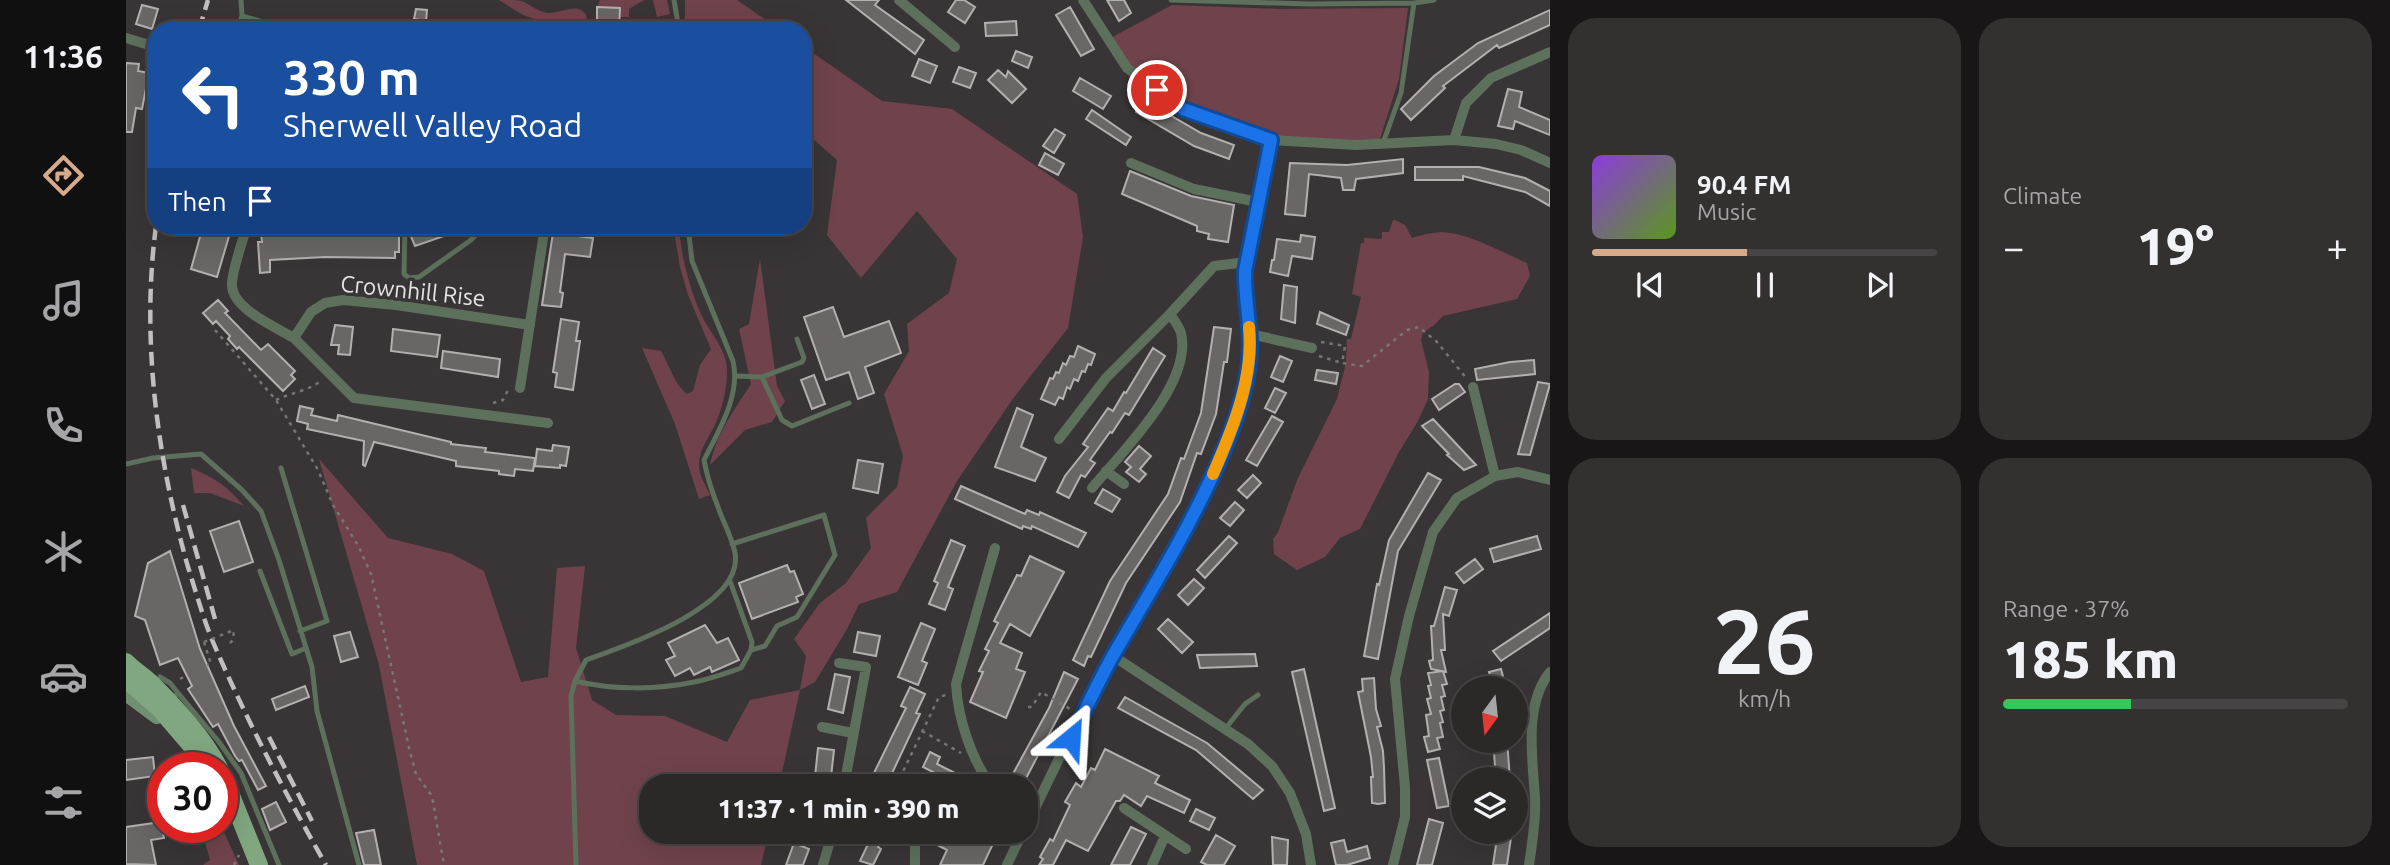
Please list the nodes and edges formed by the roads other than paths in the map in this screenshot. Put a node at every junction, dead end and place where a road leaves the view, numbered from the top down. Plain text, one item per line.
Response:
1 (674, 0) edge
2 (899, 0) edge
3 (1083, 0) edge
4 (1171, 0) edge
5 (1434, 0) edge
6 (241, 1) edge
7 (1414, 2) edge
8 (242, 16) junction
9 (241, 21) edge
10 (260, 21) edge
11 (678, 21) edge
12 (126, 38) edge
13 (147, 44) edge
14 (955, 47) dead end
15 (1550, 52) edge
16 (1271, 140) junction
17 (1454, 140) junction
18 (1383, 144) junction
19 (1131, 163) dead end
20 (1550, 163) edge
21 (1258, 202) junction
22 (245, 235) edge
23 (405, 235) edge
24 (476, 235) edge
25 (544, 235) edge
26 (689, 235) edge
27 (1247, 262) junction
28 (1170, 314) junction
29 (530, 325) junction
30 (1250, 334) junction
31 (295, 338) junction
32 (797, 339) dead end
33 (1312, 348) road end
34 (737, 376) junction
35 (762, 377) junction
36 (1473, 387) road end
37 (520, 388) road end
38 (849, 403) dead end
39 (548, 423) dead end
40 (1059, 439) dead end
41 (126, 464) edge
42 (281, 468) dead end
43 (1106, 471) junction
44 (1495, 476) junction
45 (1550, 481) edge
46 (1124, 484) dead end
47 (1092, 488) dead end
48 (732, 544) junction
49 (995, 548) dead end
50 (261, 571) dead end
51 (730, 581) junction
52 (300, 631) junction
53 (306, 648) junction
54 (751, 650) junction
55 (1113, 656) junction
56 (839, 663) dead end
57 (1550, 672) edge
58 (575, 681) junction
59 (145, 686) edge
60 (1258, 695) dead end
61 (822, 727) dead end
62 (1226, 729) junction
63 (853, 733) junction
64 (197, 752) edge
65 (210, 752) edge
66 (847, 774) edge
67 (985, 774) edge
68 (1038, 799) edge
69 (1124, 808) dead end
70 (238, 813) edge
71 (1165, 836) junction
72 (829, 844) edge
73 (915, 844) edge
74 (1016, 844) edge
75 (1186, 849) dead end
76 (259, 865) edge
77 (279, 865) edge
78 (359, 865) edge
79 (576, 865) edge
80 (823, 865) edge
81 (915, 865) edge
82 (1007, 865) edge
83 (1152, 865) edge
84 (1311, 865) edge
85 (1393, 865) edge
86 (1530, 865) edge

1 - 11 lane
2 - 14 street
3 - 16 street
4 - 7 lane
5 - 7 lane
6 - 8 lane
7 - 18 lane
8 - 9 lane
8 - 10 lane
12 - 13 street
15 - 17 street
16 - 18 street
16 - 21 street
17 - 18 street
17 - 20 street
19 - 21 street
21 - 27 street
22 - 31 street
23 - 24 lane
25 - 29 street
26 - 34 lane
27 - 28 street
27 - 30 street
28 - 40 street
28 - 43 street
29 - 31 street, Crownhill Rise
29 - 37 street
30 - 33 street
30 - 55 street
31 - 39 street
32 - 35 lane
34 - 35 lane
34 - 48 lane
35 - 38 lane
36 - 44 street
41 - 52 lane
42 - 52 lane
43 - 46 street
43 - 47 street
44 - 45 street
44 - 85 street
48 - 51 lane
48 - 54 lane
49 - 67 street
50 - 53 lane
51 - 54 lane
51 - 58 lane
52 - 53 lane
53 - 78 lane
54 - 58 lane
55 - 62 street
55 - 68 street
56 - 63 street
57 - 86 street
58 - 79 lane
59 - 64 main road
59 - 65 main road
59 - 77 lane
60 - 62 lane
61 - 63 street
62 - 84 street
63 - 66 street
69 - 71 street
70 - 76 main road
71 - 75 street
71 - 83 street
72 - 80 street
73 - 81 street
74 - 82 street

